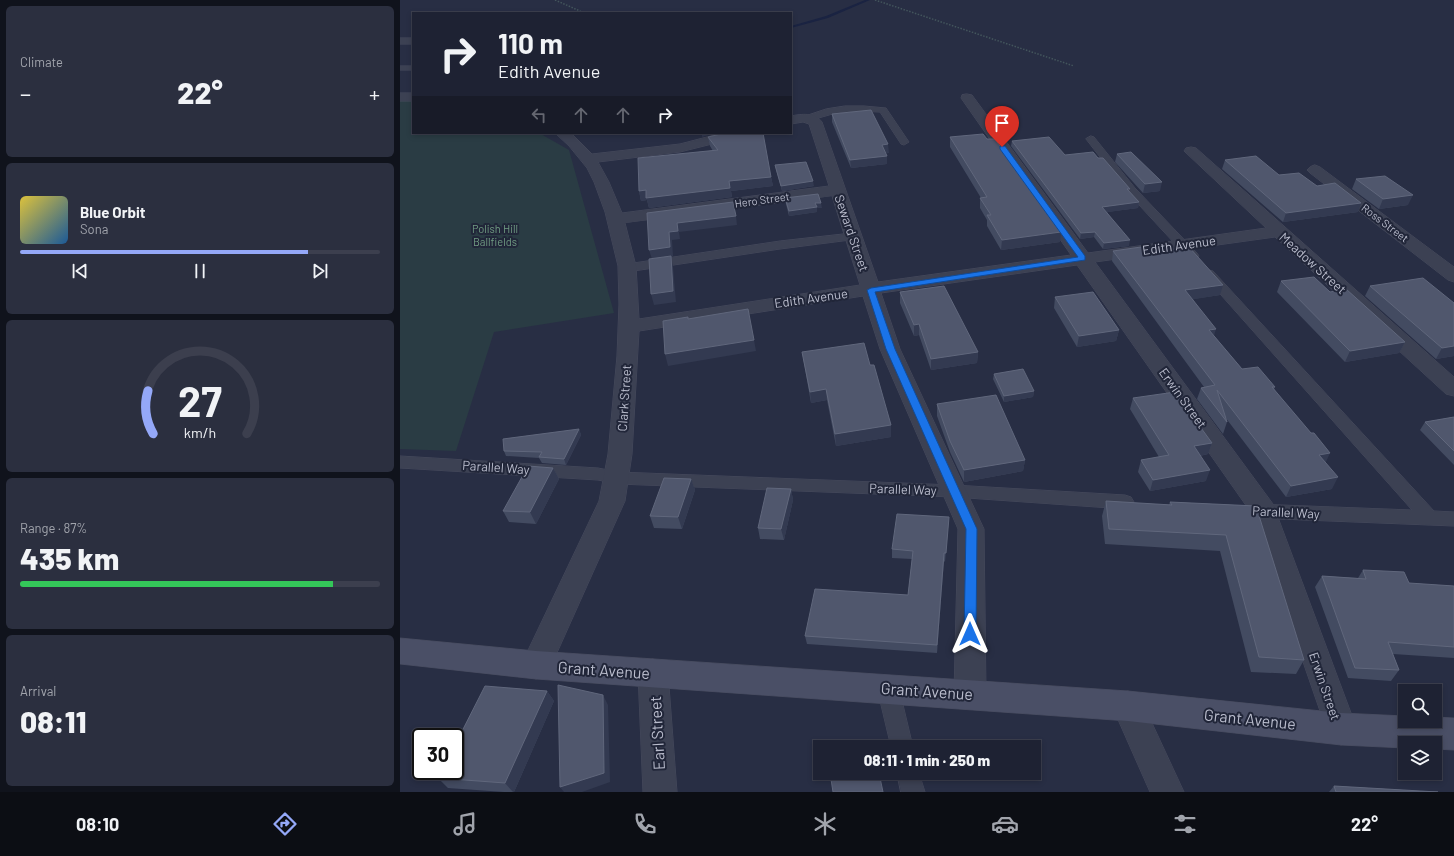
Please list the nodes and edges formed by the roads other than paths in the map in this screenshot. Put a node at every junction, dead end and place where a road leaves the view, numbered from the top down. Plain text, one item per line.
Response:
1 (400, 41) edge
2 (412, 41) edge
3 (400, 68) edge
4 (412, 68) edge
5 (400, 97) edge
6 (412, 97) edge
7 (967, 98) dead end
8 (800, 119) edge
9 (563, 134) edge
10 (735, 134) edge
11 (1091, 139) dead end
12 (904, 142) dead end
13 (1191, 151) dead end
14 (590, 159) junction
15 (1315, 170) dead end
16 (838, 190) junction
17 (616, 219) junction
18 (1279, 231) junction
19 (854, 237) junction
20 (1182, 244) junction
21 (1082, 258) junction
22 (627, 268) junction
23 (1454, 276) edge
24 (871, 290) junction
25 (629, 326) junction
26 (1454, 389) edge
27 (400, 462) edge
28 (618, 478) junction
29 (953, 491) junction
30 (1137, 503) edge
31 (1252, 511) junction
32 (1429, 518) junction
33 (1454, 519) edge
34 (401, 656) edge
35 (536, 665) junction
36 (653, 673) junction
37 (888, 688) junction
38 (970, 694) junction
39 (1128, 706) junction
40 (1340, 729) junction
41 (1454, 734) edge
42 (900, 740) edge
43 (910, 780) edge
44 (660, 792) edge
45 (913, 792) edge
46 (1167, 792) edge

1 - 2 street
3 - 4 lane
5 - 6 street
7 - 21 street, Erwin Street
8 - 12 lane
8 - 16 street, Seward Street
9 - 14 street, Clark Street
10 - 14 street
11 - 20 lane
13 - 18 street, Meadow Street
14 - 17 street, Clark Street
15 - 23 street, Ross Street
16 - 17 street, Hero Street
16 - 19 street, Seward Street
17 - 22 street, Clark Street
18 - 20 street, Edith Avenue
18 - 26 street, Meadow Street
19 - 22 lane
19 - 24 street, Seward Street
20 - 21 street, Edith Avenue
20 - 32 lane
21 - 24 street, Edith Avenue
21 - 31 street, Erwin Street
22 - 25 street, Clark Street
24 - 25 street, Edith Avenue
24 - 29 street, Seward Street
25 - 28 street, Clark Street
27 - 28 lane, Parallel Way
28 - 29 lane, Parallel Way
28 - 35 street, Clark Street
29 - 30 lane, Parallel Way
29 - 38 street, Seward Street
31 - 32 lane, Parallel Way
31 - 40 street, Erwin Street
32 - 33 lane, Parallel Way
34 - 35 street, Grant Avenue
35 - 36 street, Grant Avenue
36 - 37 street, Grant Avenue
36 - 44 street, Earl Street
37 - 38 street, Grant Avenue
37 - 42 lane
38 - 39 street, Grant Avenue
39 - 40 street, Grant Avenue
39 - 46 street
40 - 41 street, Grant Avenue
43 - 45 lane

